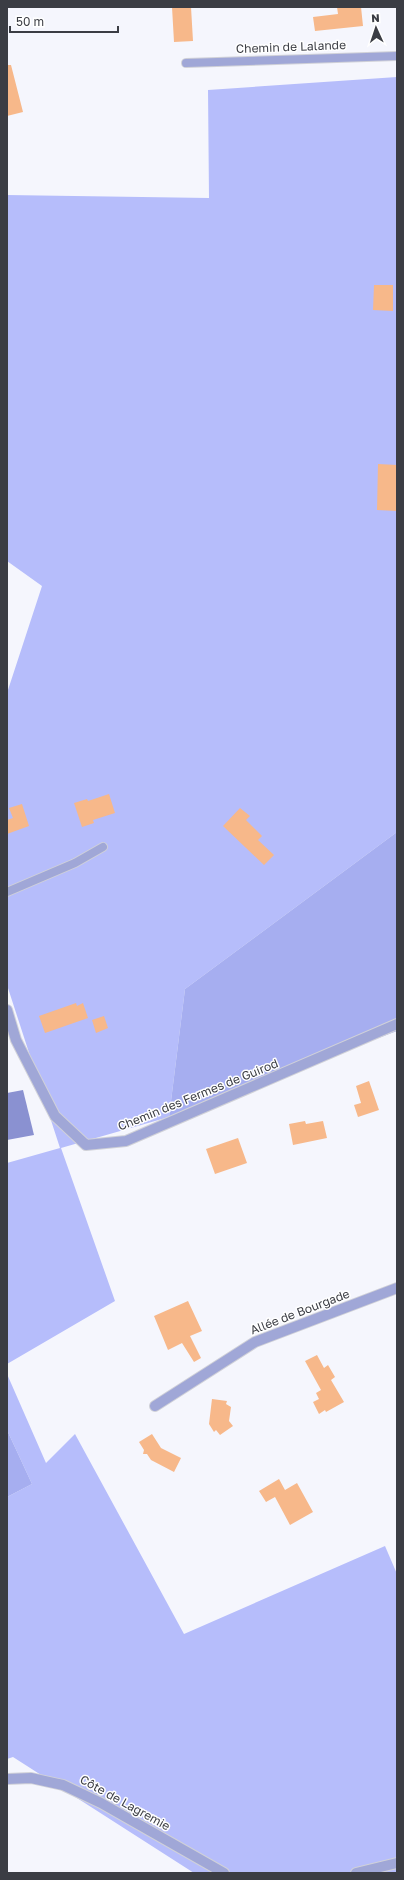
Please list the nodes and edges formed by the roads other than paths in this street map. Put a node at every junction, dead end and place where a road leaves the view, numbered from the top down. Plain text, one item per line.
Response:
1 (397, 56) edge
2 (186, 63) dead end
3 (103, 847) dead end
4 (7, 892) edge
5 (7, 1010) edge
6 (397, 1024) edge
7 (397, 1288) edge
8 (155, 1406) dead end
9 (7, 1779) edge
10 (397, 1863) edge
11 (224, 1873) edge
12 (356, 1873) edge

1 - 2 lane, Chemin de Lalande
3 - 4 lane
5 - 6 street, Chemin des Fermes de Guirod
7 - 8 street, Allée de Bourgade
9 - 11 street, Côte de Lagremie
10 - 12 street

